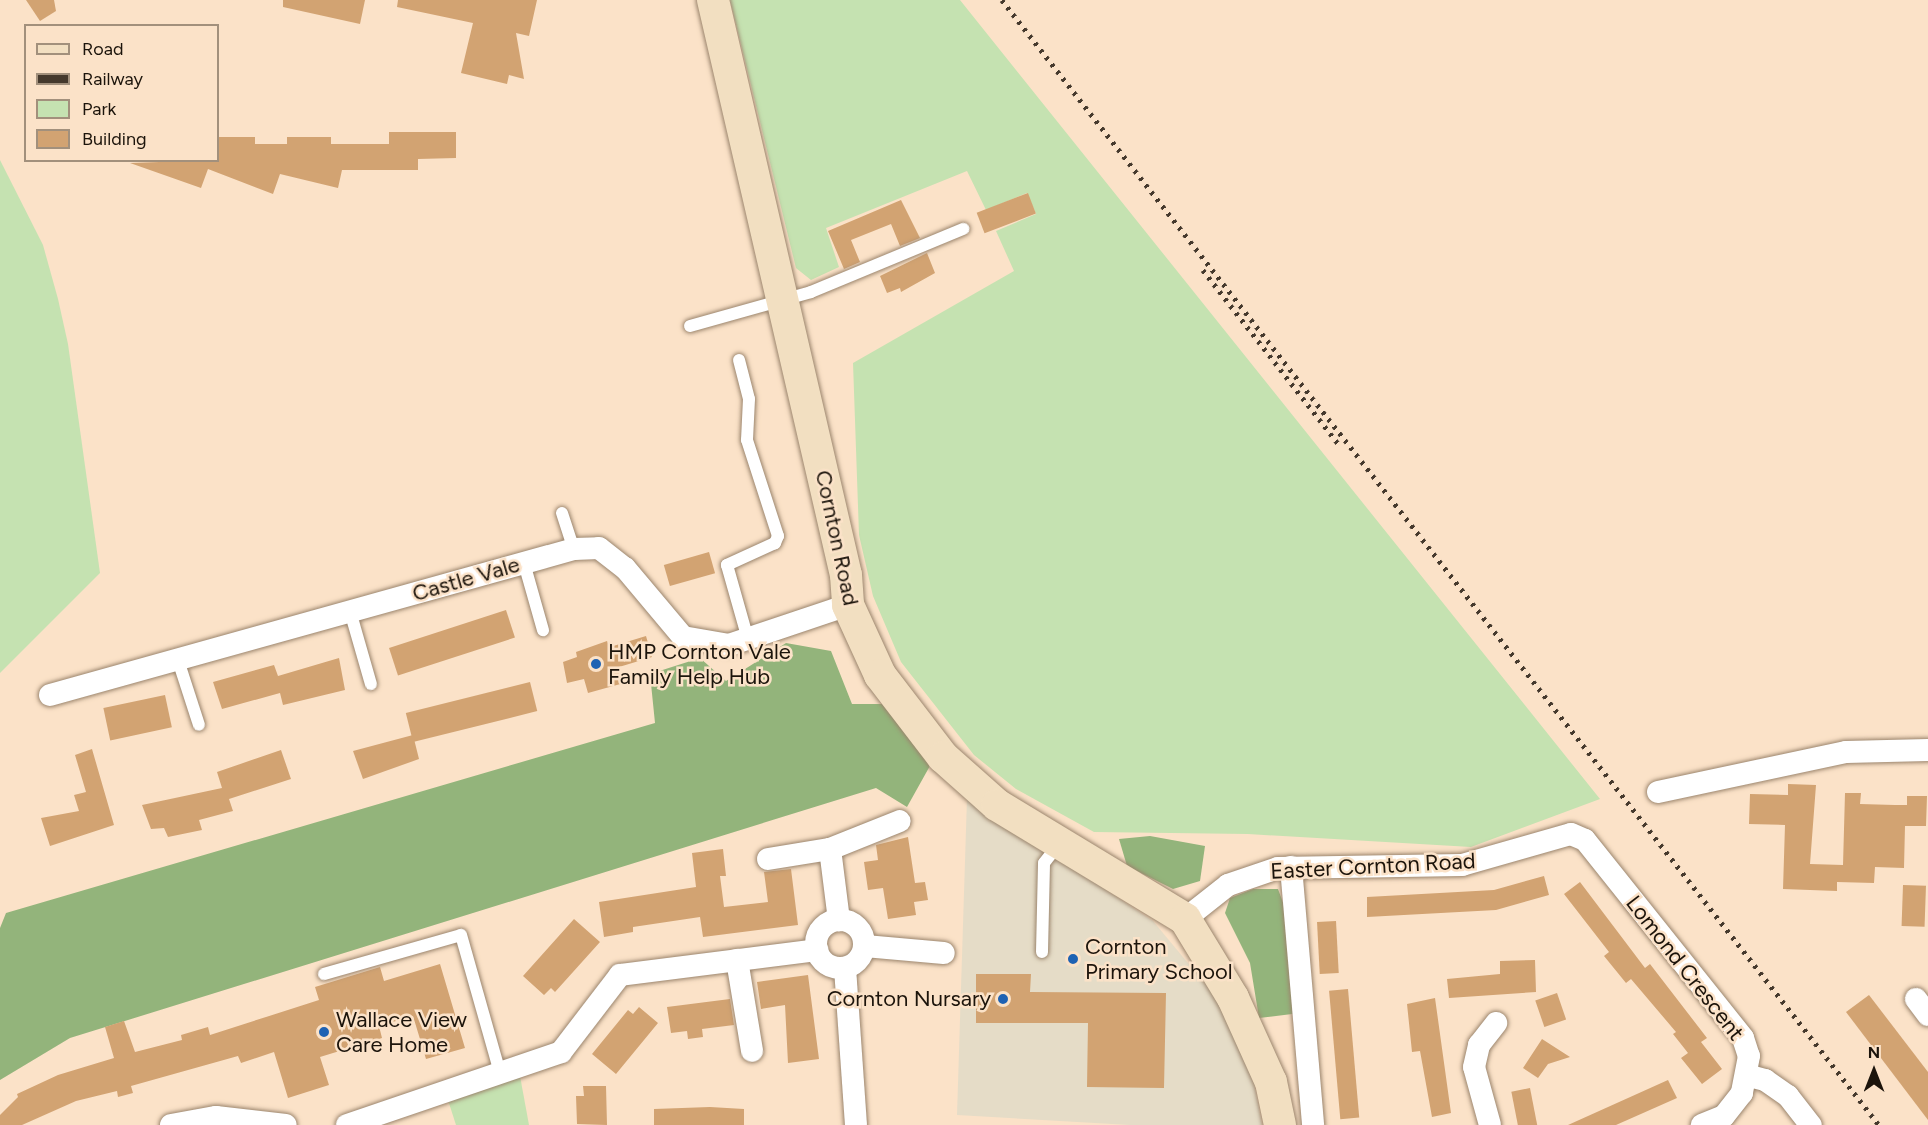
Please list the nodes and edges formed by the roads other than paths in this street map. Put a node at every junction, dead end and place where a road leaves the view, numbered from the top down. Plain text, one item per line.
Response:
1 (713, 0) edge
2 (963, 229) dead end
3 (784, 300) junction
4 (690, 326) dead end
5 (739, 360) dead end
6 (562, 513) dead end
7 (574, 549) junction
8 (524, 562) junction
9 (849, 605) junction
10 (350, 611) junction
11 (543, 630) dead end
12 (748, 639) junction
13 (178, 660) junction
14 (371, 684) dead end
15 (50, 695) dead end
16 (199, 725) dead end
17 (1928, 750) edge
18 (1658, 792) dead end
19 (900, 820) dead end
20 (1571, 834) joint
21 (1058, 845) junction
22 (830, 849) junction
23 (768, 860) dead end
24 (1291, 867) junction
25 (1185, 919) junction
26 (839, 920) junction
27 (865, 946) junction
28 (817, 950) junction
29 (1042, 951) dead end
30 (944, 953) dead end
31 (737, 960) junction
32 (845, 968) junction
33 (324, 974) dead end
34 (1496, 1023) dead end
35 (752, 1051) dead end
36 (500, 1073) junction
37 (1746, 1075) junction
38 (171, 1125) edge
39 (285, 1125) edge
40 (347, 1125) edge
41 (856, 1125) edge
42 (1280, 1125) edge
43 (1313, 1125) edge
44 (1490, 1125) edge
45 (1702, 1125) edge
46 (1811, 1125) edge

1 - 3 main road, Cornton Road
2 - 3 lane
3 - 4 lane
3 - 9 main road, Cornton Road
5 - 12 lane
6 - 7 lane
7 - 8 street, Castle Vale
7 - 12 street, Castle Vale
8 - 10 street, Castle Vale
8 - 11 lane
9 - 12 street, Castle Vale
9 - 21 main road, Cornton Road
10 - 13 street, Castle Vale
10 - 14 lane
13 - 15 street, Castle Vale
13 - 16 lane
17 - 18 street
19 - 22 street
20 - 24 street, Easter Cornton Road
20 - 37 street, Lomond Crescent
21 - 25 main road, Cornton Road
21 - 29 lane
22 - 23 street
22 - 26 street
24 - 25 street, Easter Cornton Road
24 - 43 street
25 - 42 main road, Cornton Road
26 - 27 street
26 - 28 street
27 - 30 street
27 - 32 street
28 - 31 street
28 - 32 street
31 - 35 street
31 - 36 street
32 - 41 street
33 - 36 lane
34 - 44 street
36 - 40 street
37 - 45 street
37 - 46 street
38 - 39 street

